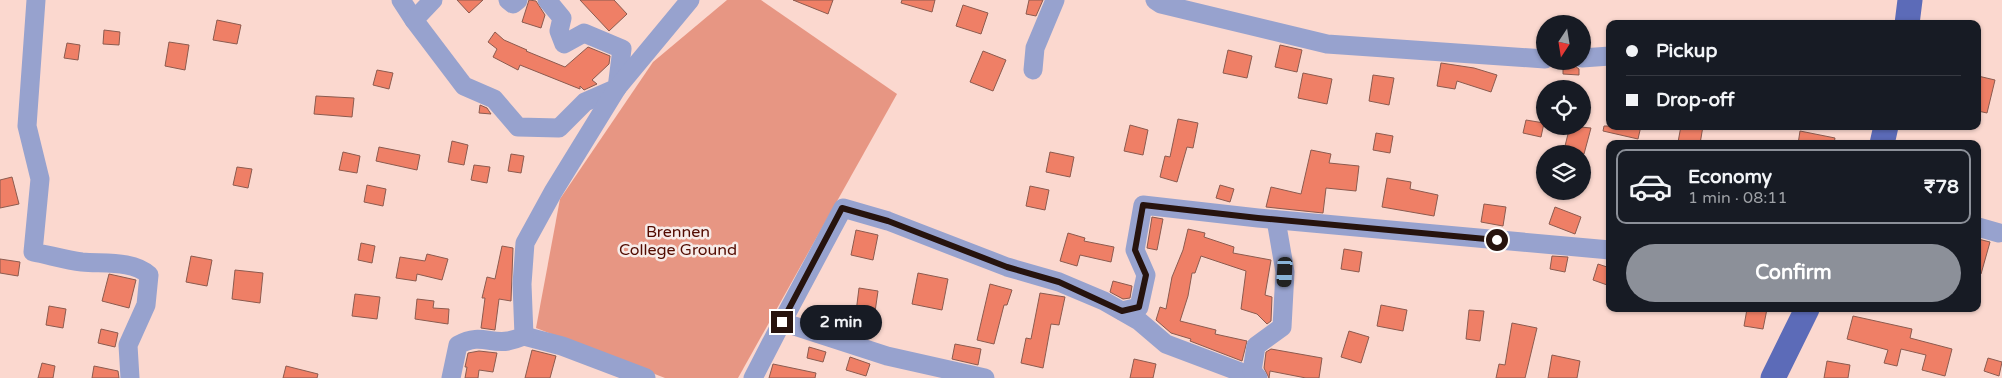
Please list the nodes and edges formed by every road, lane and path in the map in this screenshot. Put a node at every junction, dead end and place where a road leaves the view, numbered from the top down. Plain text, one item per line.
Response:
1 (36, 0) edge
2 (401, 0) edge
3 (433, 0) edge
4 (508, 0) edge
5 (518, 0) edge
6 (547, 0) edge
7 (690, 0) edge
8 (1055, 0) edge
9 (1155, 0) edge
10 (1910, 0) edge
11 (414, 20) junction
12 (1908, 20) edge
13 (1606, 56) edge
14 (1591, 57) edge
15 (1536, 58) edge
16 (1032, 70) dead end
17 (617, 88) junction
18 (1276, 220) junction
19 (1981, 228) edge
20 (1999, 234) dead end
21 (1606, 250) edge
22 (1122, 311) junction
23 (1805, 312) edge
24 (782, 322) junction
25 (524, 336) junction
26 (130, 378) edge
27 (451, 378) edge
28 (646, 378) edge
29 (752, 378) edge
30 (985, 378) edge
31 (1257, 378) edge
32 (1772, 378) edge

1 - 26 street
2 - 11 street
3 - 11 street
4 - 5 street
6 - 17 street
7 - 17 street
8 - 16 street
9 - 15 street
10 - 12 main road
11 - 17 street
13 - 14 street
17 - 25 street
18 - 21 street
18 - 22 street
18 - 31 street
19 - 20 street
22 - 24 street
22 - 31 street
23 - 32 main road
24 - 29 street
24 - 30 street
25 - 27 street
25 - 28 street

